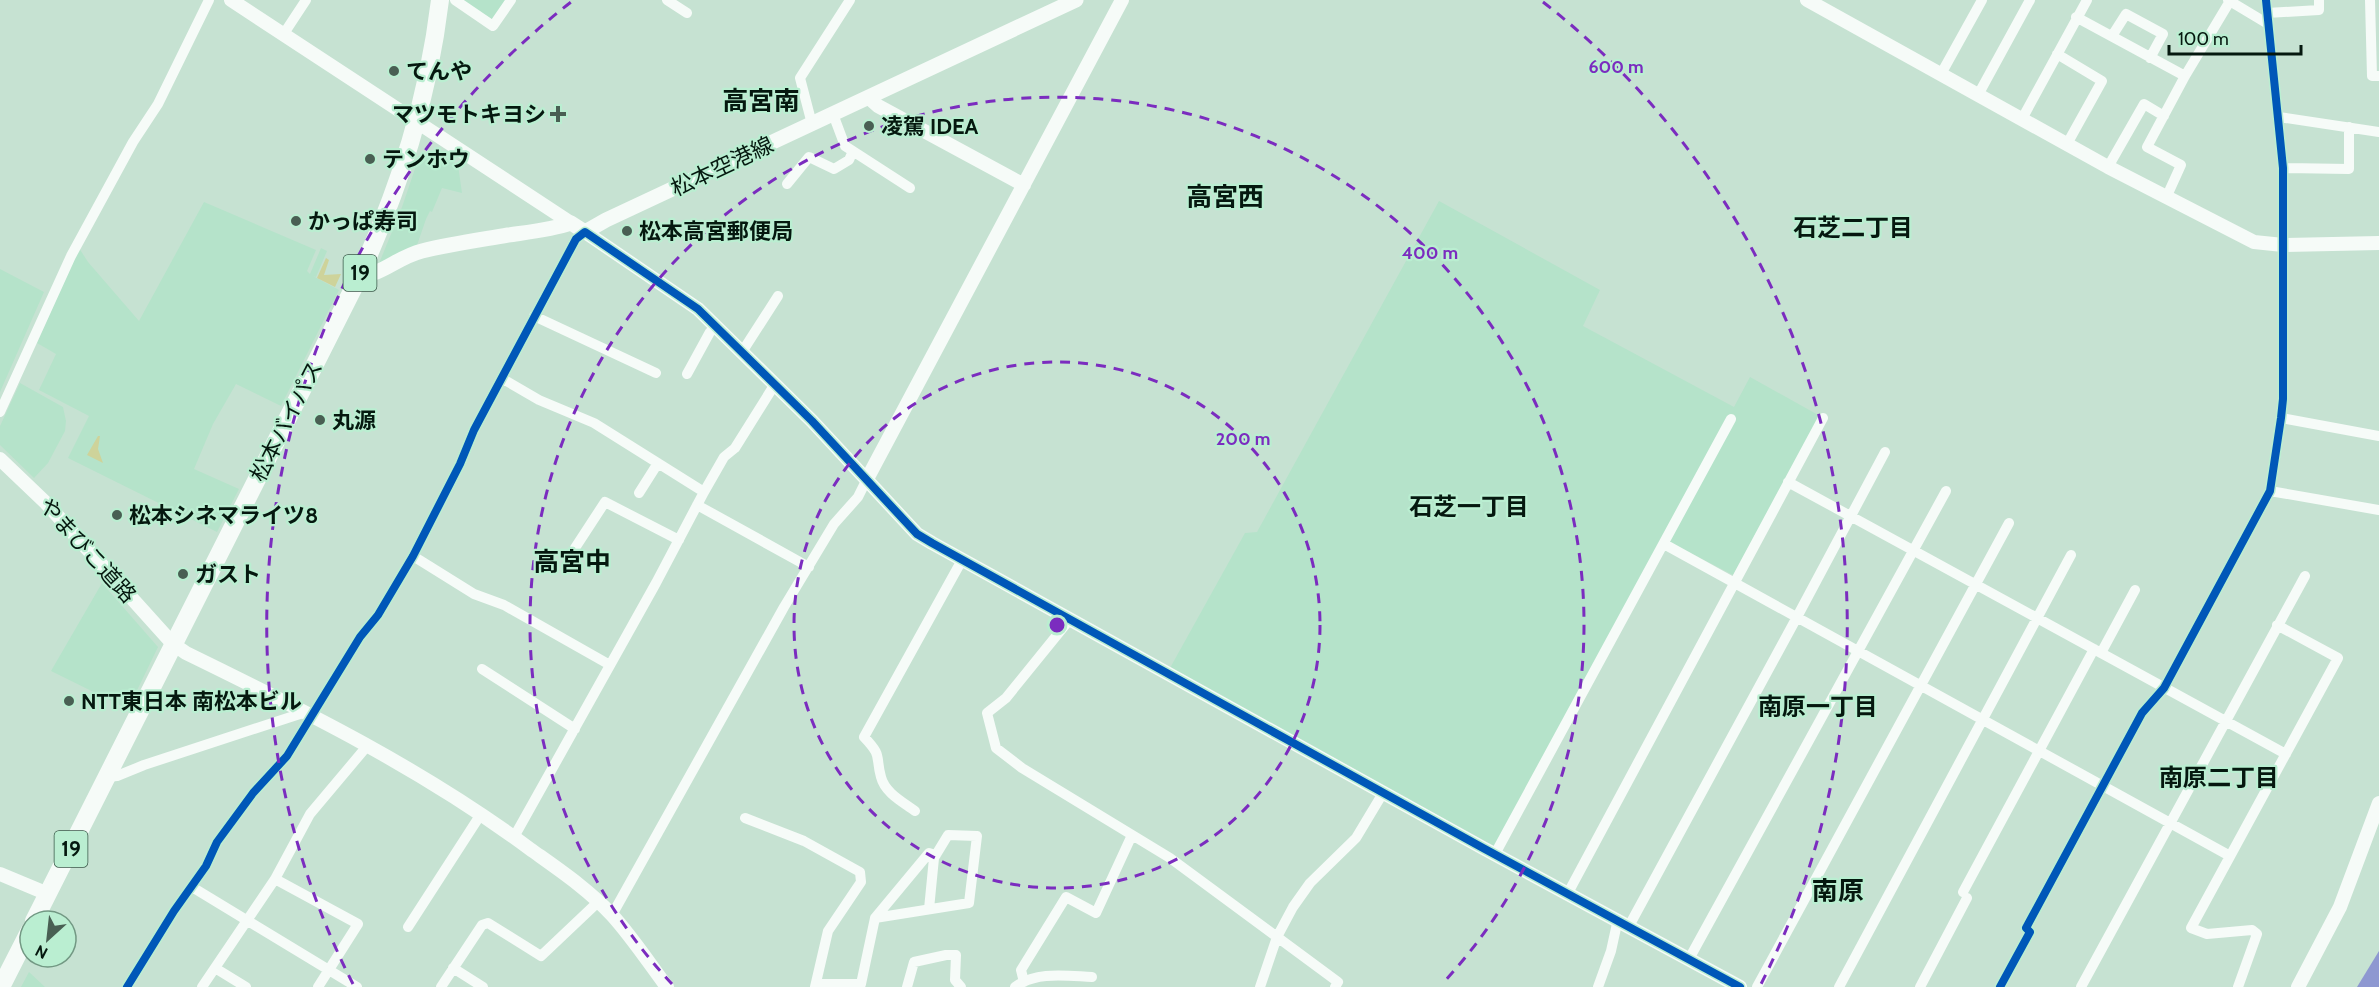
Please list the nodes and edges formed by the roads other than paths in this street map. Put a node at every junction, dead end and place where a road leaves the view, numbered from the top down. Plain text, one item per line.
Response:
1 (209, 0) edge
2 (231, 0) edge
3 (306, 0) edge
4 (440, 0) edge
5 (455, 0) edge
6 (510, 0) edge
7 (667, 0) edge
8 (850, 0) edge
9 (1076, 0) edge
10 (1122, 0) edge
11 (1807, 0) edge
12 (1982, 0) edge
13 (2030, 0) edge
14 (2086, 0) edge
15 (2266, 0) edge
16 (2319, 0) edge
17 (2370, 0) edge
18 (2229, 1) edge
19 (2294, 6) edge
20 (687, 13) dead end
21 (2076, 17) junction
22 (2268, 19) junction
23 (283, 34) junction
24 (2112, 36) junction
25 (2057, 54) junction
26 (2150, 58) junction
27 (1941, 74) junction
28 (2185, 76) junction
29 (2379, 76) edge
30 (1978, 95) junction
31 (869, 98) junction
32 (833, 114) junction
33 (2164, 116) junction
34 (2279, 117) junction
35 (2022, 119) junction
36 (417, 122) junction
37 (812, 124) junction
38 (2349, 127) junction
39 (2379, 132) edge
40 (2067, 144) junction
41 (854, 151) junction
42 (2108, 167) junction
43 (2283, 168) junction
44 (787, 184) dead end
45 (1023, 185) junction
46 (910, 188) dead end
47 (2166, 198) junction
48 (571, 223) junction
49 (585, 232) junction
50 (2379, 243) edge
51 (2283, 245) junction
52 (359, 277) junction
53 (778, 296) dead end
54 (534, 316) junction
55 (710, 332) dead end
56 (742, 352) junction
57 (656, 373) dead end
58 (687, 374) dead end
59 (503, 379) junction
60 (775, 384) junction
61 (0, 412) edge
62 (1823, 418) dead end
63 (2281, 418) junction
64 (1731, 419) dead end
65 (2379, 436) edge
66 (1885, 452) dead end
67 (0, 459) edge
68 (658, 463) junction
69 (867, 479) junction
70 (1788, 482) junction
71 (1946, 491) dead end
72 (2270, 491) junction
73 (704, 492) junction
74 (639, 493) dead end
75 (697, 505) junction
76 (2379, 510) edge
77 (1850, 516) junction
78 (2009, 523) dead end
79 (679, 540) junction
80 (1664, 544) junction
81 (575, 548) dead end
82 (1913, 551) junction
83 (2071, 555) dead end
84 (413, 556) junction
85 (962, 561) junction
86 (808, 567) junction
87 (2305, 576) dead end
88 (1734, 582) junction
89 (1976, 585) junction
90 (2135, 590) dead end
91 (1797, 617) junction
92 (1070, 619) junction
93 (2038, 619) junction
94 (2277, 625) junction
95 (173, 644) junction
96 (1859, 651) junction
97 (2097, 651) junction
98 (610, 665) junction
99 (482, 669) dead end
100 (1920, 685) junction
101 (2164, 688) junction
102 (309, 713) junction
103 (1984, 720) junction
104 (2226, 722) junction
105 (575, 729) junction
106 (368, 746) junction
107 (2039, 750) junction
108 (2286, 754) junction
109 (107, 777) junction
110 (2104, 786) junction
111 (1383, 793) junction
112 (2379, 804) edge
113 (915, 811) dead end
114 (481, 814) junction
115 (745, 818) dead end
116 (2170, 823) junction
117 (1132, 835) junction
118 (514, 837) junction
119 (1495, 854) junction
120 (936, 855) junction
121 (2230, 856) junction
122 (0, 874) edge
123 (275, 879) junction
124 (192, 887) junction
125 (1568, 893) junction
126 (48, 894) junction
127 (598, 902) junction
128 (40, 909) edge
129 (929, 909) junction
130 (612, 915) junction
131 (875, 918) junction
132 (246, 920) junction
133 (1623, 922) junction
134 (408, 927) dead end
135 (1277, 937) junction
136 (18, 954) edge
137 (1689, 959) junction
138 (215, 968) junction
139 (453, 968) junction
140 (329, 970) junction
141 (1092, 977) dead end
142 (663, 985) edge
143 (816, 985) edge
144 (1020, 985) edge
145 (1, 987) edge
146 (128, 987) edge
147 (202, 987) edge
148 (246, 987) edge
149 (318, 987) edge
150 (357, 987) edge
151 (441, 987) edge
152 (483, 987) edge
153 (907, 987) edge
154 (961, 987) edge
155 (1260, 987) edge
156 (1335, 987) edge
157 (1598, 987) edge
158 (1740, 987) edge
159 (1757, 987) edge
160 (1839, 987) edge
161 (1920, 987) edge
162 (2000, 987) edge
163 (2081, 987) edge
164 (2238, 987) edge
165 (2298, 987) edge

1 - 61 street
2 - 23 street
3 - 23 street
4 - 36 highway, 松本バイパス / 19
5 - 6 street
7 - 20 street
8 - 37 street
9 - 31 main road, 松本空港線
10 - 45 street
11 - 27 street
12 - 27 street
13 - 30 street
14 - 21 street
15 - 22 street
16 - 19 street
17 - 29 street
18 - 22 street
18 - 28 street
19 - 22 street
21 - 24 street
21 - 25 street
22 - 34 street
23 - 36 street
24 - 26 street
24 - 26 street
25 - 35 street
25 - 40 street
26 - 28 street
27 - 30 street
28 - 33 street
30 - 35 street
31 - 32 main road, 松本空港線
31 - 45 street
32 - 37 main road, 松本空港線
32 - 41 street
33 - 42 street
33 - 47 street
34 - 38 street
34 - 43 street
35 - 40 street
36 - 48 street
36 - 52 highway, 松本バイパス / 19
37 - 49 main road, 松本空港線
38 - 39 street
38 - 43 street
40 - 42 street
41 - 44 street
41 - 46 street
42 - 47 street
43 - 51 street
45 - 69 street
47 - 51 street
48 - 49 main road
48 - 52 main road
49 - 54 street
49 - 56 street
50 - 51 street
51 - 63 street
52 - 95 highway, 松本バイパス / 19
53 - 56 street
54 - 57 street
54 - 59 street
55 - 58 street
56 - 60 street
59 - 68 street
59 - 84 street
60 - 69 street
60 - 73 street
62 - 70 street
63 - 65 street
63 - 72 street
64 - 80 street
66 - 77 street
67 - 95 street, やまびこ道路
68 - 73 street
68 - 74 street
69 - 85 street
69 - 86 street
70 - 77 street
70 - 88 street
71 - 82 street
72 - 76 street
72 - 101 street
73 - 75 street
75 - 79 street
75 - 86 street
77 - 82 street
77 - 91 street
78 - 89 street
79 - 81 street
79 - 98 street
80 - 88 street
80 - 119 street
82 - 89 street
82 - 96 street
83 - 93 street
84 - 98 street
84 - 102 street
85 - 92 street
85 - 113 street
86 - 130 street
87 - 94 street
88 - 91 street
88 - 125 street
89 - 93 street
89 - 100 street
90 - 97 street
91 - 96 street
91 - 133 street
92 - 111 street
92 - 117 street
93 - 97 street
93 - 103 street
94 - 104 street
94 - 108 street
95 - 102 street, やまびこ道路
95 - 109 highway, 松本バイパス / 19
96 - 100 street
96 - 137 street
97 - 101 street
97 - 107 street
98 - 105 street
99 - 105 street
100 - 103 street
100 - 159 street
101 - 104 street
101 - 110 street
102 - 106 street, やまびこ道路
102 - 109 street
102 - 124 street
103 - 107 street
103 - 160 street
104 - 108 street
104 - 116 street
105 - 118 street
106 - 114 street, やまびこ道路
106 - 123 street
107 - 110 street
107 - 161 street
108 - 121 street
109 - 126 highway, 松本バイパス / 19
110 - 116 street
110 - 162 street
111 - 119 street
111 - 135 street
112 - 165 street
114 - 118 street, やまびこ道路
114 - 134 street
115 - 143 street
116 - 121 street
116 - 163 street
117 - 135 street
117 - 144 street
118 - 127 street, やまびこ道路
119 - 125 street
120 - 129 street
120 - 129 street
120 - 131 street
121 - 164 street
122 - 126 street
123 - 132 street
123 - 140 street
124 - 132 street
124 - 146 street
125 - 133 street
126 - 128 highway, 松本バイパス / 19
127 - 130 street, やまびこ道路
127 - 139 street
129 - 131 street
130 - 142 street, やまびこ道路
131 - 143 street
132 - 138 street
132 - 140 street
133 - 137 street
133 - 157 street
135 - 155 street
135 - 156 street
136 - 145 highway
137 - 158 street
138 - 147 street
138 - 148 street
139 - 151 street
139 - 152 street
140 - 149 street
140 - 150 street
141 - 144 street
153 - 154 street

